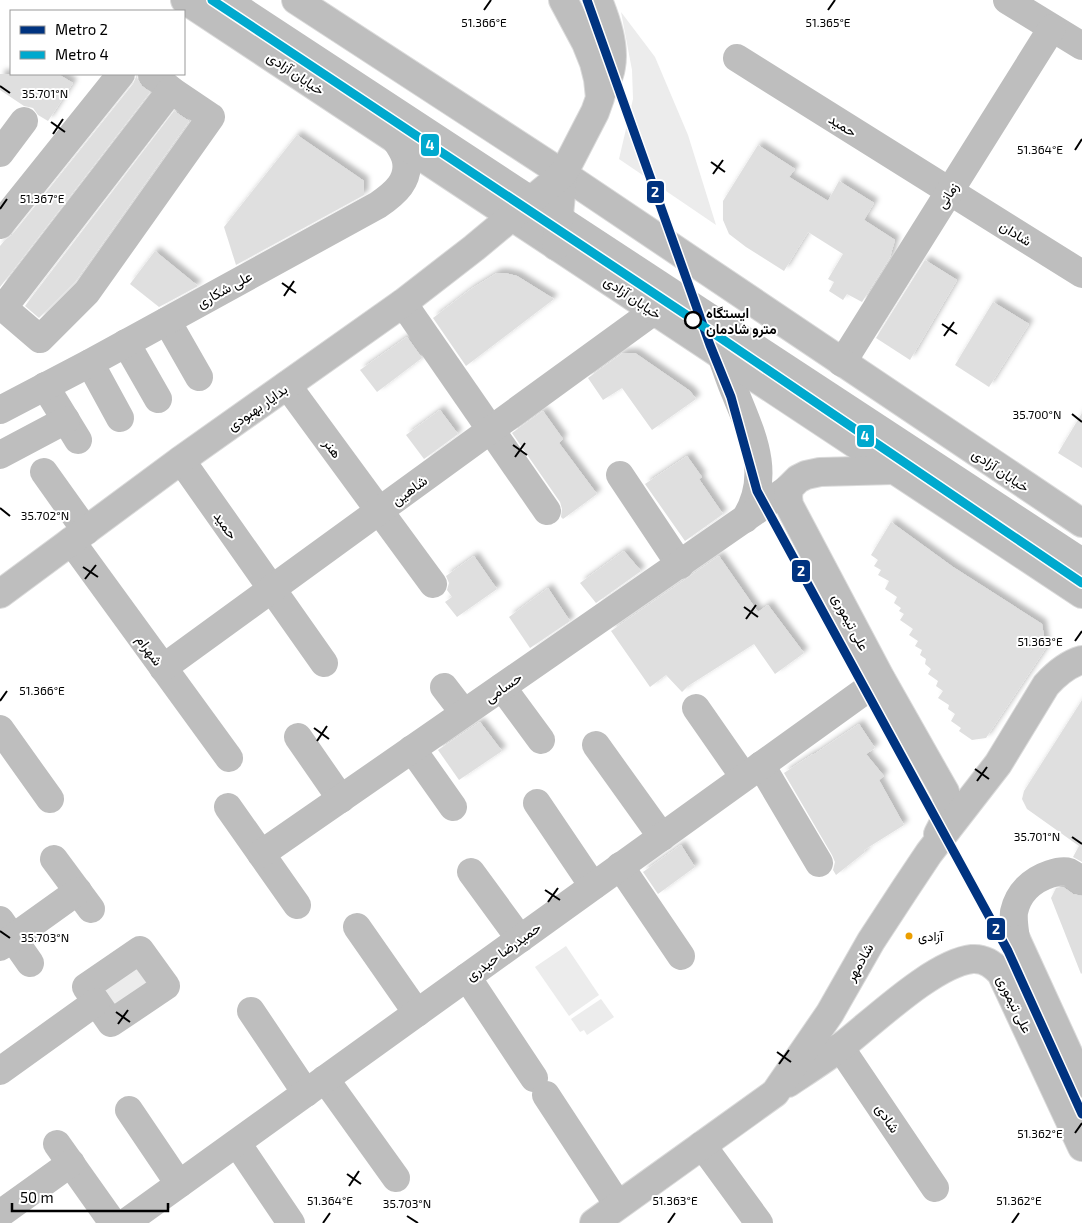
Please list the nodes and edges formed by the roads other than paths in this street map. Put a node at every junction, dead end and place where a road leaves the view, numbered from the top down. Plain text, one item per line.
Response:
1 (185, 0) edge
2 (226, 0) edge
3 (254, 0) edge
4 (296, 0) edge
5 (563, 0) edge
6 (598, 0) edge
7 (1007, 0) edge
8 (1052, 28) junction
9 (1082, 46) edge
10 (737, 58) dead end
11 (120, 75) edge
12 (161, 82) edge
13 (600, 98) junction
14 (24, 121) dead end
15 (395, 139) junction
16 (0, 152) edge
17 (950, 191) junction
18 (551, 196) junction
19 (511, 216) junction
20 (0, 225) edge
21 (556, 246) junction
22 (1082, 274) edge
23 (403, 303) junction
24 (2, 306) edge
25 (654, 311) junction
26 (166, 320) junction
27 (126, 343) junction
28 (721, 355) junction
29 (842, 362) junction
30 (90, 363) junction
31 (199, 377) dead end
32 (287, 385) junction
33 (46, 386) junction
34 (158, 399) dead end
35 (0, 410) edge
36 (120, 418) dead end
37 (491, 430) junction
38 (0, 455) edge
39 (180, 460) junction
40 (894, 470) junction
41 (44, 472) dead end
42 (620, 475) dead end
43 (790, 488) junction
44 (1038, 494) junction
45 (380, 511) junction
46 (546, 511) dead end
47 (1082, 513) edge
48 (745, 519) junction
49 (1082, 524) edge
50 (78, 536) junction
51 (1082, 545) edge
52 (1082, 562) edge
53 (680, 564) junction
54 (433, 584) dead end
55 (272, 589) junction
56 (0, 594) edge
57 (1082, 594) edge
58 (1082, 660) edge
59 (324, 663) dead end
60 (163, 668) junction
61 (881, 679) junction
62 (444, 687) dead end
63 (502, 687) junction
64 (696, 708) dead end
65 (464, 713) junction
66 (0, 729) edge
67 (298, 737) dead end
68 (541, 740) dead end
69 (596, 745) dead end
70 (412, 749) junction
71 (229, 758) dead end
72 (753, 771) junction
73 (50, 799) dead end
74 (341, 799) junction
75 (537, 803) dead end
76 (228, 807) dead end
77 (453, 807) dead end
78 (662, 836) junction
79 (261, 854) junction
80 (929, 854) junction
81 (54, 859) dead end
82 (819, 862) dead end
83 (620, 866) junction
84 (470, 872) dead end
85 (1075, 876) edge
86 (593, 886) junction
87 (297, 905) dead end
88 (357, 927) dead end
89 (4, 935) edge
90 (520, 939) junction
91 (681, 956) dead end
92 (30, 963) dead end
93 (467, 977) junction
94 (96, 1002) dead end
95 (251, 1011) dead end
96 (418, 1013) junction
97 (840, 1047) junction
98 (0, 1071) edge
99 (1082, 1083) edge
100 (316, 1086) junction
101 (775, 1093) junction
102 (128, 1110) dead end
103 (237, 1143) junction
104 (702, 1145) junction
105 (1082, 1147) edge
106 (396, 1178) dead end
107 (179, 1184) junction
108 (935, 1188) dead end
109 (618, 1206) junction
110 (0, 1214) edge
111 (113, 1223) edge
112 (125, 1223) edge
113 (291, 1223) edge
114 (594, 1223) edge
115 (759, 1223) edge

1 - 15 street, خیابان آزادی
2 - 18 street
3 - 18 street
4 - 18 street, خیابان آزادی
5 - 13 street
6 - 13 street
7 - 8 street
8 - 9 street
8 - 17 street, زمانی
10 - 17 street, حمید
11 - 20 street
12 - 24 street
12 - 24 street
13 - 18 street
14 - 16 street
15 - 19 street, خیابان آزادی
15 - 26 street, علی شکاری
17 - 22 street, شادان
17 - 29 street, زمانی
18 - 19 street, بدایار بهبودی
18 - 21 street
18 - 29 street, خیابان آزادی
18 - 51 street
18 - 52 street
19 - 21 street, خیابان آزادی
19 - 23 street, بدایار بهبودی
21 - 25 street, خیابان آزادی
23 - 32 street, بدایار بهبودی
23 - 37 street
25 - 28 street, خیابان آزادی
25 - 37 street, شاهین
26 - 27 street, علی شکاری
26 - 31 street
27 - 30 street, علی شکاری
27 - 34 street
28 - 40 street, خیابان آزادی
28 - 48 street
29 - 44 street, خیابان آزادی
30 - 33 street, علی شکاری
30 - 36 street
32 - 39 street, بدایار بهبودی
32 - 45 street, هنر
33 - 35 street, علی شکاری
33 - 38 street
37 - 45 street, شاهین
37 - 46 street
39 - 50 street, بدایار بهبودی
39 - 55 street, حمید
40 - 43 street
40 - 57 street, خیابان آزادی
41 - 50 street, شهرام
42 - 53 street
43 - 48 street, حسامی
43 - 61 street, علی تیموری
44 - 47 street
44 - 49 street, خیابان آزادی
45 - 54 street, هنر
45 - 55 street, شاهین
48 - 53 street, حسامی
50 - 56 street, بدایار بهبودی
50 - 60 street, شهرام
53 - 63 street, حسامی
55 - 59 street, حمید
55 - 60 street, شاهین
58 - 80 street, شادمهر
60 - 71 street, شهرام
61 - 72 street, حمیدرضا حیدری
61 - 80 street, علی تیموری
62 - 65 street
63 - 65 street, حسامی
63 - 68 street
64 - 72 street
65 - 70 street, حسامی
66 - 73 street
67 - 74 street
69 - 78 street
70 - 74 street, حسامی
70 - 77 street
72 - 78 street, حمیدرضا حیدری
72 - 82 street
74 - 79 street, حسامی
75 - 86 street
76 - 79 street
78 - 83 street, حمیدرضا حیدری
79 - 87 street
80 - 101 street, شادمهر
81 - 89 street
83 - 86 street, حمیدرضا حیدری
83 - 91 street
84 - 90 street
85 - 99 street, علی تیموری
86 - 90 street, حمیدرضا حیدری
88 - 96 street
89 - 92 street
90 - 93 street, حمیدرضا حیدری
93 - 96 street, حمیدرضا حیدری
93 - 109 street
94 - 98 street
95 - 100 street
96 - 100 street, حمیدرضا حیدری
97 - 101 street, علی تیموری
97 - 105 street, علی تیموری
97 - 108 street, شادی
100 - 103 street, حمیدرضا حیدری
100 - 106 street
101 - 104 street, شادمهر
102 - 107 street
103 - 107 street, حمیدرضا حیدری
103 - 113 street
104 - 109 street, شادمهر
104 - 115 street
107 - 112 street, حمیدرضا حیدری
109 - 114 street, شادمهر
110 - 111 street

